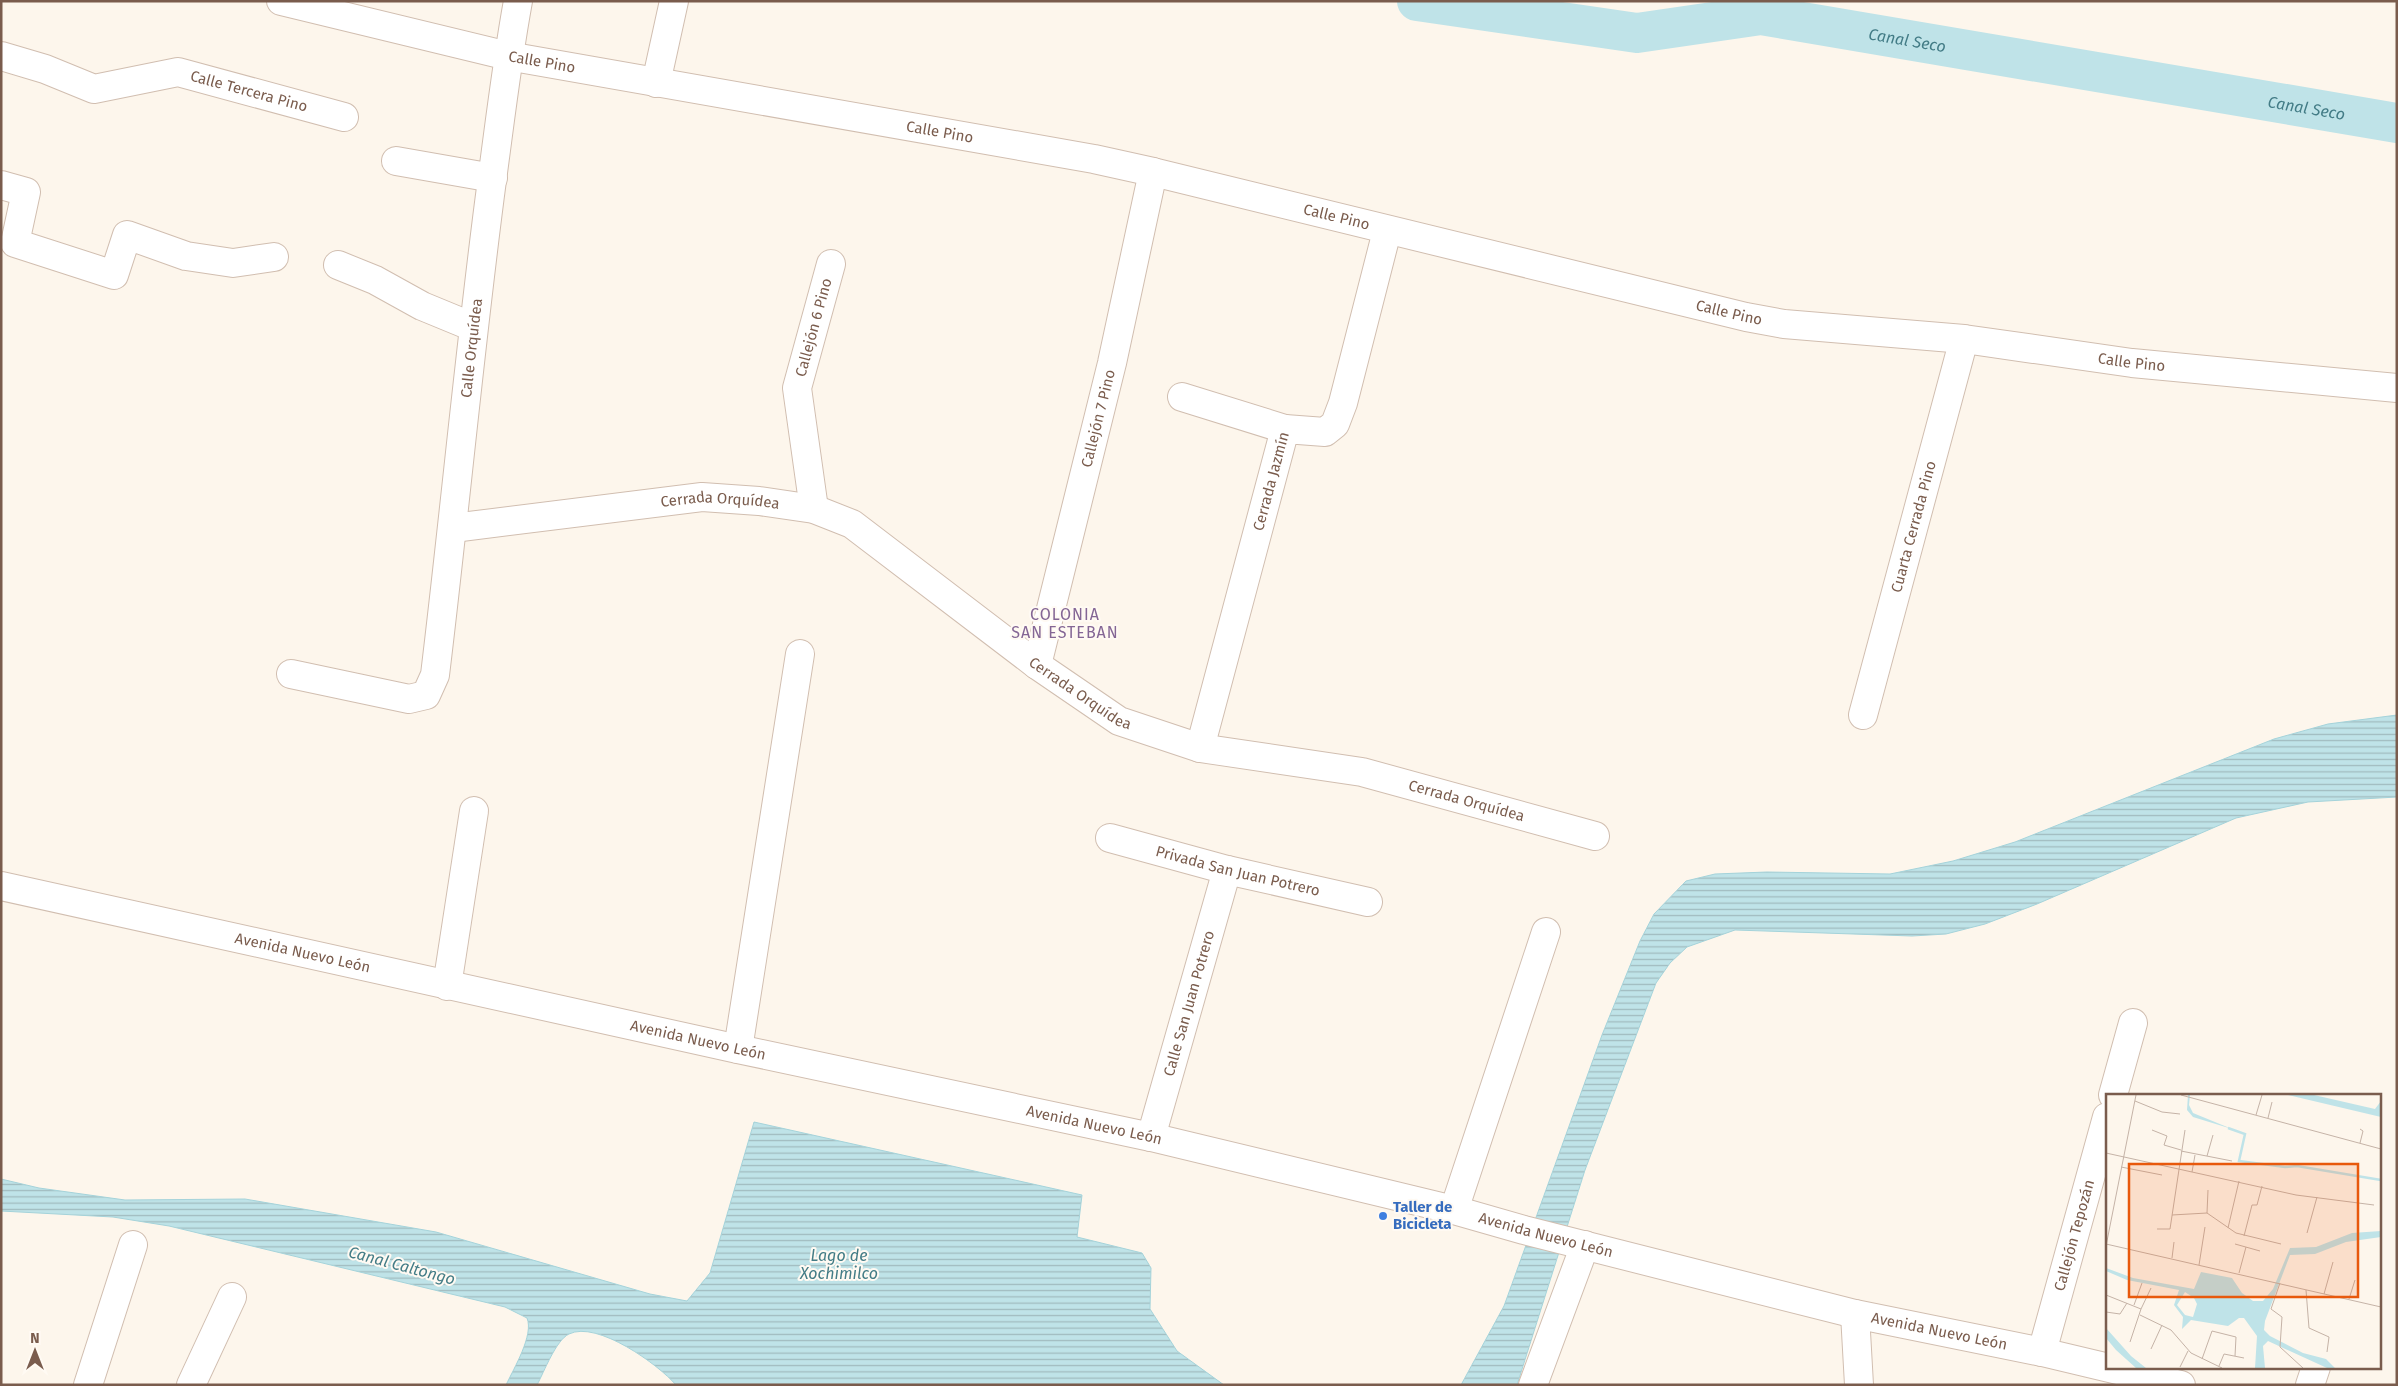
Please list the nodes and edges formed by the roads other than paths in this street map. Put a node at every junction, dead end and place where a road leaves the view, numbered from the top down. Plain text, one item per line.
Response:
1 (281, 1) edge
2 (518, 1) edge
3 (674, 1) edge
4 (1, 56) edge
5 (508, 56) junction
6 (656, 83) junction
7 (344, 117) dead end
8 (396, 161) dead end
9 (1154, 172) junction
10 (493, 178) junction
11 (14, 189) edge
12 (1388, 231) junction
13 (274, 257) dead end
14 (831, 264) dead end
15 (338, 265) dead end
16 (473, 327) junction
17 (1964, 339) junction
18 (2397, 388) edge
19 (1182, 398) dead end
20 (1285, 429) junction
21 (814, 509) junction
22 (453, 528) junction
23 (800, 654) dead end
24 (1037, 665) junction
25 (291, 674) dead end
26 (1863, 714) dead end
27 (1200, 748) junction
28 (474, 811) dead end
29 (1595, 836) dead end
30 (1110, 838) dead end
31 (1227, 870) junction
32 (1, 886) edge
33 (1368, 902) dead end
34 (1546, 932) dead end
35 (447, 986) junction
36 (2133, 1023) dead end
37 (738, 1049) junction
38 (2113, 1094) edge
39 (2106, 1121) edge
40 (1151, 1137) junction
41 (1454, 1210) junction
42 (133, 1245) dead end
43 (1581, 1245) junction
44 (232, 1297) dead end
45 (1855, 1314) junction
46 (2042, 1352) junction
47 (2106, 1367) edge
48 (2109, 1368) edge
49 (2316, 1368) edge
50 (88, 1385) edge
51 (190, 1385) edge
52 (1533, 1385) edge
53 (1859, 1385) edge
54 (2181, 1385) edge
55 (2310, 1385) edge

1 - 5 street, Calle Pino
2 - 5 street, Calle Orquídea
3 - 6 street
4 - 7 street, Calle Tercera Pino
5 - 6 street, Calle Pino
5 - 10 street, Calle Orquídea
6 - 9 street, Calle Pino
8 - 10 street
9 - 12 street, Calle Pino
9 - 24 street, Callejón 7 Pino
10 - 16 street, Calle Orquídea
11 - 13 street
12 - 17 street, Calle Pino
12 - 20 street, Cerrada Jazmín
14 - 21 street, Callejón 6 Pino
15 - 16 street
16 - 22 street, Calle Orquídea
17 - 18 street, Calle Pino
17 - 26 street, Cuarta Cerrada Pino
19 - 20 street
20 - 27 street, Cerrada Jazmín
21 - 22 street, Cerrada Orquídea
21 - 24 street, Cerrada Orquídea
22 - 25 street, Calle Orquídea
23 - 37 street
24 - 27 street, Cerrada Orquídea
27 - 29 street, Cerrada Orquídea
28 - 35 street
30 - 31 street, Privada San Juan Potrero
31 - 33 street, Privada San Juan Potrero
31 - 40 street, Calle San Juan Potrero
32 - 35 street, Avenida Nuevo León
34 - 41 street
35 - 37 street, Avenida Nuevo León
36 - 38 street
37 - 40 street, Avenida Nuevo León
39 - 46 street, Callejón Tepozán
40 - 41 street, Avenida Nuevo León
41 - 43 street, Avenida Nuevo León
42 - 50 street
43 - 45 street, Avenida Nuevo León
43 - 52 street
44 - 51 street
45 - 46 street, Avenida Nuevo León
45 - 53 street
46 - 47 street, Avenida Nuevo León
48 - 54 street, Avenida Nuevo León
49 - 55 street

